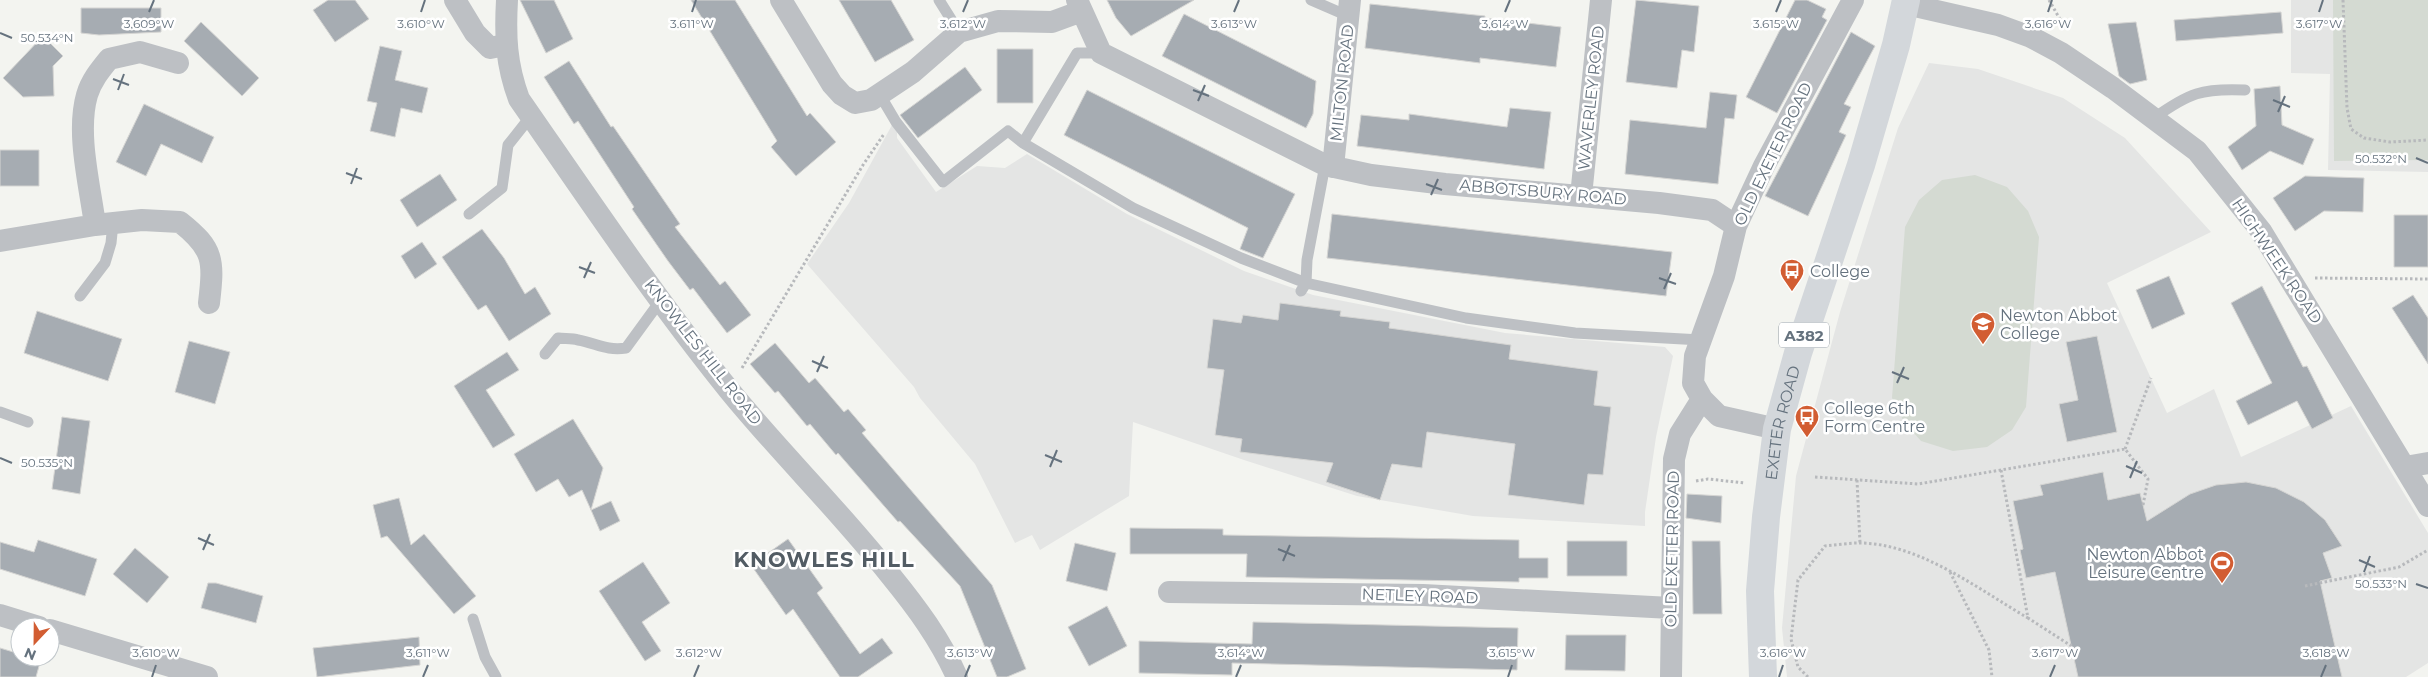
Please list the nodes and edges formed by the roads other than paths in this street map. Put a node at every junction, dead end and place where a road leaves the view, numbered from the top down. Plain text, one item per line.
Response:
1 (455, 0) edge
2 (506, 0) edge
3 (781, 0) edge
4 (939, 0) edge
5 (1311, 0) edge
6 (1601, 0) edge
7 (1853, 0) edge
8 (1906, 2) edge
9 (1080, 6) edge
10 (1349, 8) edge
11 (959, 32) junction
12 (505, 46) junction
13 (1101, 53) junction
14 (178, 63) dead end
15 (2245, 90) dead end
16 (875, 98) junction
17 (531, 116) junction
18 (2154, 118) junction
19 (1023, 143) junction
20 (1329, 166) junction
21 (1581, 196) junction
22 (469, 214) dead end
23 (104, 224) junction
24 (1736, 226) junction
25 (0, 241) edge
26 (1303, 287) junction
27 (80, 296) dead end
28 (660, 300) junction
29 (210, 303) dead end
30 (1701, 340) junction
31 (545, 354) dead end
32 (1702, 400) junction
33 (0, 412) edge
34 (28, 422) dead end
35 (1777, 429) junction
36 (2428, 463) edge
37 (2405, 467) junction
38 (2428, 506) edge
39 (1168, 592) dead end
40 (1671, 608) junction
41 (472, 619) dead end
42 (60, 633) edge
43 (207, 677) edge
44 (496, 677) edge
45 (957, 677) edge
46 (1671, 677) edge
47 (1763, 677) edge

1 - 12 street
2 - 12 street, KNOWLES HILL ROAD
3 - 16 street
4 - 11 lane
5 - 10 lane
6 - 21 street, WAVERLEY ROAD
7 - 24 street, OLD EXETER ROAD
8 - 18 street, HIGHWEEK ROAD
8 - 35 main road, EXETER ROAD / A382
9 - 11 street
9 - 13 street
10 - 20 street, MILTON ROAD
11 - 16 street
12 - 17 street, KNOWLES HILL ROAD
13 - 19 lane
13 - 20 street, ABBOTSBURY ROAD
14 - 23 street
15 - 18 lane
16 - 19 lane
17 - 22 lane
17 - 28 street, KNOWLES HILL ROAD
18 - 37 street, HIGHWEEK ROAD
19 - 26 lane
20 - 21 street, ABBOTSBURY ROAD
20 - 26 lane
21 - 24 street, ABBOTSBURY ROAD
23 - 25 street
23 - 27 lane
23 - 29 street
24 - 30 street, OLD EXETER ROAD
26 - 30 lane
28 - 31 lane
28 - 45 street, KNOWLES HILL ROAD
30 - 32 street, OLD EXETER ROAD
32 - 35 street, OLD EXETER ROAD
32 - 40 street, OLD EXETER ROAD
33 - 34 lane
35 - 47 main road, EXETER ROAD / A382
36 - 37 street
37 - 38 street, HIGHWEEK ROAD
39 - 40 street, NETLEY ROAD
40 - 46 street, OLD EXETER ROAD
41 - 44 lane
42 - 43 street

